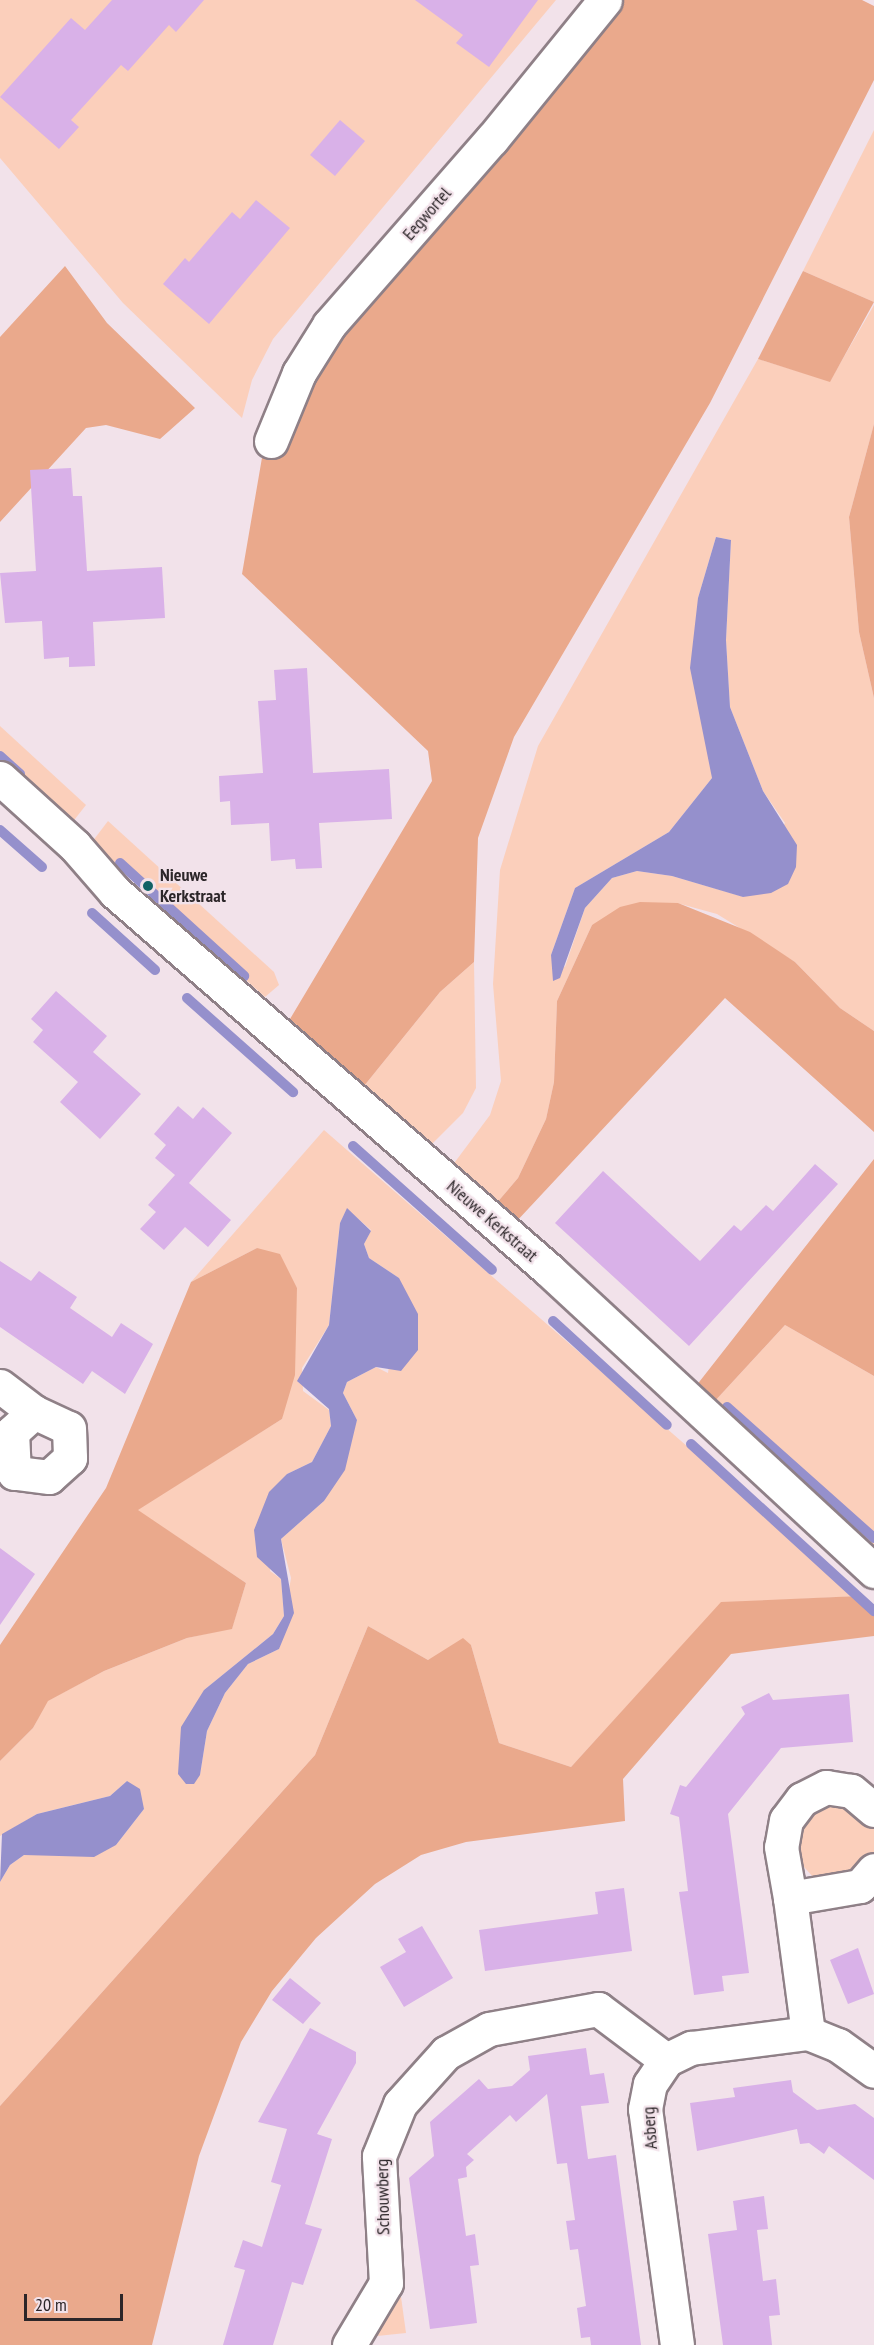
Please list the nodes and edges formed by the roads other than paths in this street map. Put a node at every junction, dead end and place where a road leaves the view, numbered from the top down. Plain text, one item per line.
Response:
1 (604, 0) edge
2 (271, 441) dead end
3 (0, 778) edge
4 (0, 1386) edge
5 (34, 1412) dead end
6 (874, 1571) edge
7 (874, 1810) edge
8 (874, 1870) edge
9 (790, 1898) junction
10 (808, 2033) junction
11 (666, 2060) junction
12 (874, 2071) edge
13 (349, 2345) edge
14 (677, 2345) edge

1 - 2 street, Eegwortel
3 - 6 street, Nieuwe Kerkstraat
4 - 5 street
7 - 9 street
8 - 9 street
9 - 10 street
10 - 11 street
10 - 12 street
11 - 13 street, Schouwberg
11 - 14 street, Asberg

